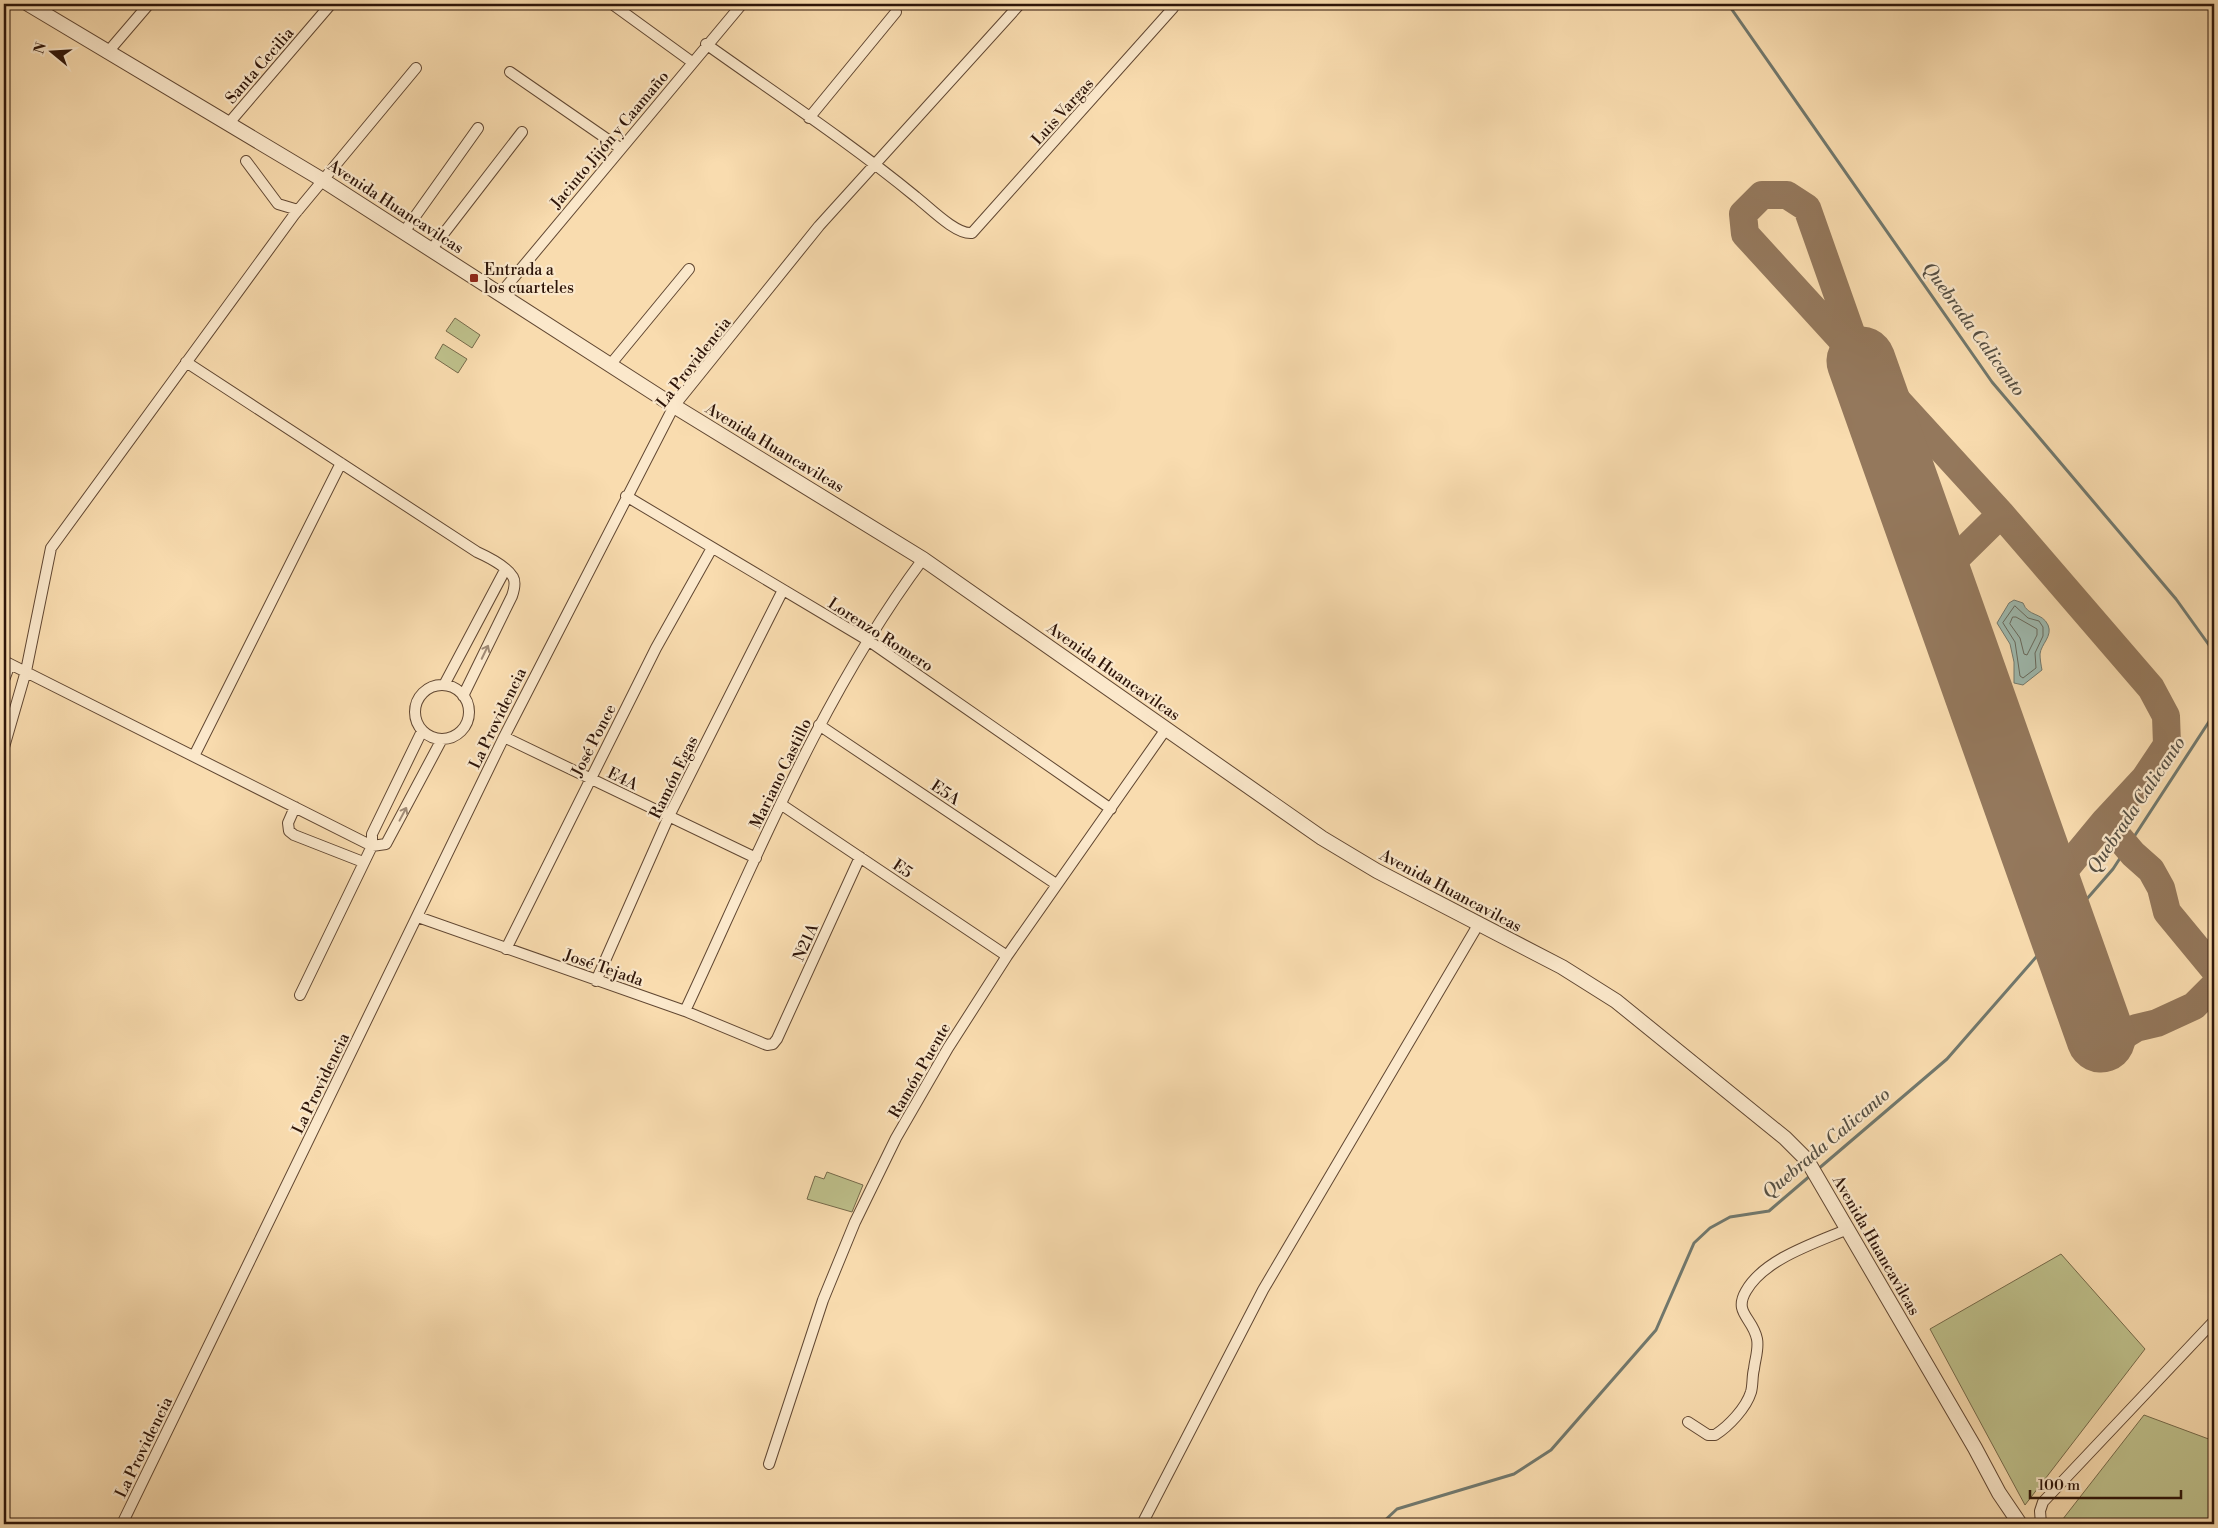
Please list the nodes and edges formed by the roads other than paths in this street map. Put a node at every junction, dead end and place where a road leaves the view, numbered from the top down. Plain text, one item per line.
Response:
1 (28, 4) edge
2 (149, 4) edge
3 (332, 4) edge
4 (612, 4) edge
5 (742, 4) edge
6 (1020, 4) edge
7 (1174, 6) edge
8 (896, 12) dead end
9 (706, 44) junction
10 (107, 53) junction
11 (692, 62) junction
12 (416, 68) dead end
13 (510, 72) dead end
14 (809, 118) junction
15 (229, 123) junction
16 (478, 128) dead end
17 (522, 132) dead end
18 (620, 148) junction
19 (246, 161) dead end
20 (876, 164) junction
21 (321, 179) junction
22 (298, 210) junction
23 (404, 232) junction
24 (431, 250) junction
25 (688, 269) dead end
26 (500, 294) junction
27 (186, 362) junction
28 (610, 365) junction
29 (674, 406) junction
30 (340, 462) junction
31 (626, 496) junction
32 (712, 548) junction
33 (923, 559) junction
34 (505, 570) junction
35 (783, 590) junction
36 (869, 641) junction
37 (7, 663) edge
38 (26, 671) junction
39 (4, 680) edge
40 (444, 685) junction
41 (463, 696) junction
42 (819, 725) junction
43 (1166, 729) junction
44 (422, 731) junction
45 (504, 737) junction
46 (442, 739) junction
47 (4, 748) edge
48 (194, 756) junction
49 (590, 779) junction
50 (782, 805) junction
51 (295, 806) junction
52 (1111, 809) junction
53 (669, 816) junction
54 (372, 846) junction
55 (860, 857) junction
56 (756, 858) junction
57 (363, 862) junction
58 (1056, 884) junction
59 (418, 917) junction
60 (1478, 925) junction
61 (506, 949) junction
62 (1007, 956) junction
63 (596, 981) junction
64 (300, 994) dead end
65 (685, 1011) junction
66 (777, 1039) joint
67 (1848, 1229) junction
68 (2214, 1321) edge
69 (1688, 1422) dead end
70 (769, 1464) dead end
71 (122, 1524) edge
72 (1142, 1524) edge
73 (2020, 1524) edge
74 (2041, 1524) edge

1 - 10 street, Avenida Huancavilcas
2 - 10 street
3 - 15 street, Santa Cecilia
4 - 11 street
5 - 9 street, Jacinto Jijón y Caamaño
6 - 20 street, La Providencia
7 - 20 street, Luis Vargas
8 - 14 street
9 - 11 street, Jacinto Jijón y Caamaño
9 - 14 street
10 - 15 street, Avenida Huancavilcas
11 - 18 street, Jacinto Jijón y Caamaño
12 - 21 street
13 - 18 street
14 - 20 street
15 - 21 street, Avenida Huancavilcas
16 - 23 street
17 - 24 street
18 - 26 street, Jacinto Jijón y Caamaño
19 - 22 street
20 - 29 street, La Providencia
21 - 22 street
21 - 23 street, Avenida Huancavilcas
22 - 27 street
23 - 24 street, Avenida Huancavilcas
24 - 26 street, Avenida Huancavilcas
25 - 28 street
26 - 28 street, Avenida Huancavilcas
27 - 30 street
27 - 38 street
28 - 29 street, Avenida Huancavilcas
29 - 31 street, La Providencia
29 - 33 street, Avenida Huancavilcas
30 - 34 street
30 - 48 street
31 - 32 street, Lorenzo Romero
31 - 45 street, La Providencia
32 - 35 street, Lorenzo Romero
32 - 49 street, José Ponce
33 - 36 street, Mariano Castillo
33 - 43 street, Avenida Huancavilcas
34 - 40 street
41 -> 34 street
35 - 36 street, Lorenzo Romero
35 - 53 street, Ramón Egas
36 - 42 street, Mariano Castillo
36 - 52 street, Lorenzo Romero
37 - 38 street
37 - 39 street
38 - 47 street
38 - 48 street
40 - 41 street
40 - 44 street
41 - 46 street
42 - 50 street, Mariano Castillo
42 - 58 street, E5A
43 - 52 street, Ramón Puente
43 - 60 street, Avenida Huancavilcas
44 - 46 street
44 - 54 street
45 - 49 street, E4A
45 - 59 street, La Providencia
54 -> 46 street
48 - 51 street
49 - 53 street, E4A
49 - 61 street, José Ponce
50 - 55 street, E5
50 - 56 street, Mariano Castillo
51 - 54 street
51 - 57 street
52 - 58 street, Ramón Puente
53 - 56 street, E4A
53 - 63 street, Ramón Egas
54 - 57 street
55 - 62 street, E5
55 - 66 street, N21A
56 - 65 street, Mariano Castillo
57 - 64 street
58 - 62 street, Ramón Puente
59 - 61 street, José Tejada
59 - 71 street, La Providencia
60 - 67 street, Avenida Huancavilcas
60 - 72 street
61 - 63 street, José Tejada
62 - 70 street, Ramón Puente
63 - 65 street, José Tejada
65 - 66 street, José Tejada
67 - 69 street
67 - 73 street, Avenida Huancavilcas
68 - 74 street

